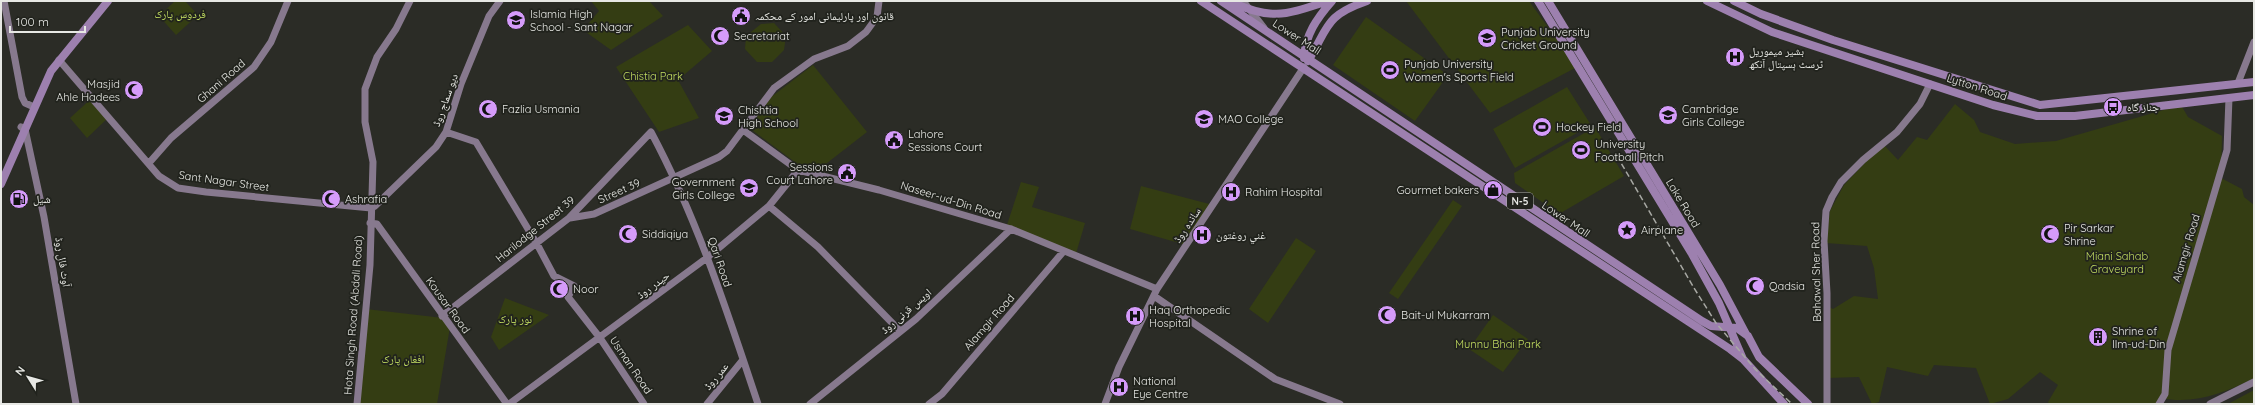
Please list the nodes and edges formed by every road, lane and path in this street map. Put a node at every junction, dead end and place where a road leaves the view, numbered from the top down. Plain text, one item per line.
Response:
1 (4, 1) edge
2 (101, 1) edge
3 (108, 1) edge
4 (288, 1) edge
5 (410, 1) edge
6 (500, 1) edge
7 (879, 1) edge
8 (1201, 1) edge
9 (1221, 1) edge
10 (1229, 1) edge
11 (1243, 1) edge
12 (1328, 1) edge
13 (1332, 1) edge
14 (1367, 1) edge
15 (1538, 1) edge
16 (1548, 1) edge
17 (1707, 1) edge
18 (1734, 1) edge
19 (1250, 11) junction
20 (1265, 29) junction
21 (2254, 42) edge
22 (1307, 57) junction
23 (59, 60) junction
24 (1304, 67) junction
25 (2254, 82) edge
26 (2238, 83) junction
27 (1930, 84) junction
28 (2254, 95) edge
29 (2229, 98) junction
30 (2026, 101) junction
31 (32, 107) junction
32 (2021, 113) junction
33 (23, 128) junction
34 (743, 130) junction
35 (446, 132) junction
36 (651, 132) joint
37 (149, 163) junction
38 (798, 170) junction
39 (1, 173) edge
40 (676, 178) junction
41 (1, 184) edge
42 (769, 206) junction
43 (371, 208) junction
44 (569, 218) junction
45 (370, 223) junction
46 (1012, 229) junction
47 (537, 244) junction
48 (1063, 252) junction
49 (708, 257) junction
50 (1157, 289) junction
51 (1154, 296) junction
52 (442, 316) junction
53 (1730, 327) junction
54 (900, 332) junction
55 (1748, 336) junction
56 (600, 338) junction
57 (1743, 359) junction
58 (742, 361) junction
59 (2254, 382) edge
60 (2254, 387) edge
61 (76, 404) edge
62 (357, 404) edge
63 (508, 404) edge
64 (644, 404) edge
65 (707, 404) edge
66 (758, 404) edge
67 (810, 404) edge
68 (929, 404) edge
69 (1105, 404) edge
70 (1340, 404) edge
71 (1784, 404) edge
72 (1808, 404) edge
73 (1827, 404) edge
74 (2159, 404) edge
75 (2210, 404) edge
76 (2220, 404) edge

1 - 31 main road
2 - 31 main road
3 - 23 main road
4 - 37 main road, Ghani Road
5 - 43 main road, Hota Singh Road (Abdali Road)
6 - 35 main road, دیو سماج روڈ
7 - 34 main road, Street 39
8 - 24 main road, Lower Mall / N-5
9 - 20 main road, Lower Mall / N-5
10 - 19 main road
11 - 19 main road
12 - 19 main road
13 - 22 main road
14 - 22 main road
15 - 53 main road
16 - 55 main road, Lake Road
17 - 27 main road, Lytton Road
18 - 30 main road, Lytton Road
19 - 20 main road
20 - 22 main road, Lower Mall / N-5
21 - 26 main road
22 - 24 main road
22 - 53 main road, Lower Mall / N-5
23 - 31 main road
23 - 37 main road, Sant Nagar Street
24 - 50 main road, ساندہ روڈ
24 - 57 main road, Lower Mall / N-5
25 - 26 main road, Lytton Road
26 - 30 main road, Lytton Road
27 - 32 main road, Lytton Road
27 - 73 main road, Bahawal Sher Road
28 - 29 main road, Lytton Road
29 - 32 main road, Lytton Road
29 - 74 main road, Alamgir Road
30 - 32 main road
31 - 33 main road
33 - 39 main road
33 - 41 main road
33 - 61 main road, آوٹ فال روڈ
34 - 38 main road, Naseer-ud-Din Road
34 - 40 main road, Street 39
35 - 43 main road, دیو سماج روڈ
35 - 47 main road
36 - 40 main road, Qari Road
36 - 44 main road, Harilodge Street 39
37 - 43 main road, Sant Nagar Street
38 - 42 main road, حیدر روڈ
38 - 46 main road, Naseer-ud-Din Road
40 - 44 main road, Street 39
40 - 49 main road, Qari Road
42 - 49 main road, حیدر روڈ
42 - 54 main road
43 - 45 main road, Hota Singh Road (Abdali Road)
44 - 47 main road, Harilodge Street 39
45 - 52 main road, Kousar Road
45 - 62 main road, Hota Singh Road (Abdali Road)
46 - 48 main road, Naseer-ud-Din Road
46 - 54 main road, اویس قرنی روڈ
47 - 52 main road, Harilodge Street 39
47 - 56 main road, Usman Road
48 - 50 main road, Naseer-ud-Din Road
48 - 68 main road, Alamgir Road
49 - 56 main road, حیدر روڈ
49 - 58 main road, Qari Road
50 - 51 main road, ساندہ روڈ
51 - 69 main road, ساندہ روڈ
51 - 70 main road
52 - 63 main road, Kousar Road
53 - 55 main road, Lower Mall / N-5
53 - 57 main road
54 - 67 main road, اویس قرنی روڈ
55 - 72 main road
56 - 63 main road, حیدر روڈ
56 - 64 main road, Usman Road
57 - 71 main road, Lower Mall / N-5
58 - 65 main road, عمر روڈ
58 - 66 main road, Qari Road
59 - 75 main road
60 - 76 main road

